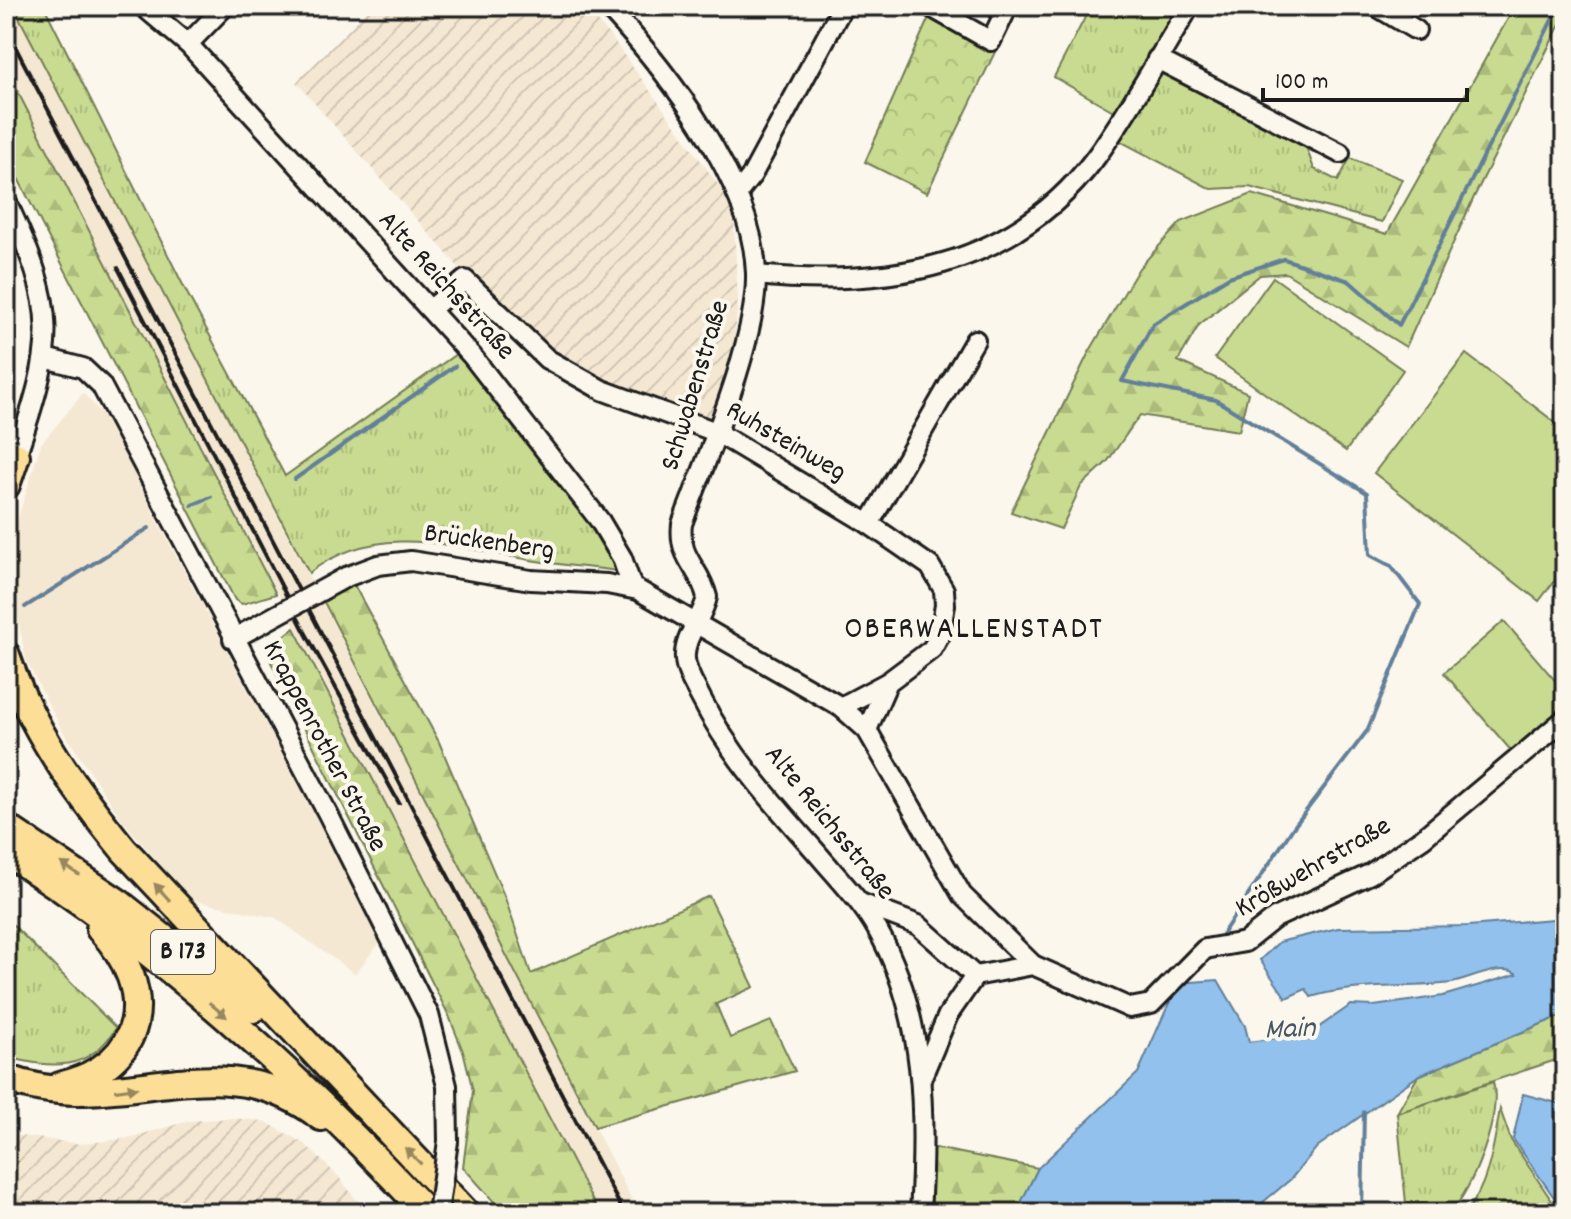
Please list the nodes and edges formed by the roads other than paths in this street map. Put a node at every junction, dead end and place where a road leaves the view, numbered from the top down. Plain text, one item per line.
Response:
1 (143, 6) edge
2 (225, 6) edge
3 (843, 6) edge
4 (929, 6) edge
5 (1008, 6) edge
6 (1190, 6) edge
7 (1376, 6) edge
8 (611, 7) edge
9 (1416, 30) dead end
10 (188, 44) junction
11 (1157, 59) junction
12 (1340, 153) dead end
13 (737, 194) junction
14 (6, 201) edge
15 (756, 275) junction
16 (432, 308) junction
17 (975, 340) dead end
18 (45, 358) junction
19 (716, 432) junction
20 (9, 475) edge
21 (869, 524) junction
22 (632, 587) junction
23 (697, 624) junction
24 (233, 639) junction
25 (6, 655) edge
26 (888, 682) junction
27 (841, 707) junction
28 (1565, 719) edge
29 (867, 730) junction
30 (6, 827) edge
31 (6, 852) edge
32 (67, 894) junction
33 (860, 903) junction
34 (1033, 965) junction
35 (975, 976) junction
36 (6, 1078) edge
37 (921, 1079) junction
38 (49, 1089) junction
39 (350, 1092) junction
40 (384, 1166) junction
41 (427, 1213) edge
42 (438, 1213) edge
43 (466, 1213) edge
44 (920, 1213) edge

1 - 10 street, Alte Reichsstraße
2 - 10 street
3 - 13 street
4 - 5 street
6 - 11 street
7 - 9 street
8 - 13 street, Schwabenstraße
10 - 16 street, Alte Reichsstraße
11 - 12 street
11 - 15 street
13 - 15 street, Schwabenstraße
14 - 18 street
15 - 19 street, Schwabenstraße
16 - 19 street, Ruhsteinweg
16 - 22 street, Alte Reichsstraße
17 - 21 street
18 - 20 street
18 - 24 street, Krappenrother Straße
19 - 21 street, Ruhsteinweg
19 - 23 street, Schwabenstraße
21 - 26 street, Ruhsteinweg
22 - 23 street, Brückenberg
22 - 24 street, Brückenberg, bridge
23 - 27 street, Krößwehrstraße
23 - 33 street, Alte Reichsstraße
24 - 42 street, Krappenrother Straße, bridge
39 -> 25 highway
26 - 27 street
26 - 29 street
27 - 29 street, Krößwehrstraße
28 - 34 street, Krößwehrstraße
29 - 34 street, Krößwehrstraße
39 -> 30 highway, B 173
31 - 32 highway, B 173
32 - 38 highway
32 -> 40 highway, B 173
33 - 35 street
33 - 37 street, Alte Reichsstraße
34 - 35 street
35 - 37 street
36 - 38 highway
37 - 44 street, Alte Reichsstraße
38 -> 40 highway
43 -> 39 highway, B 173
40 - 41 highway, B 173

